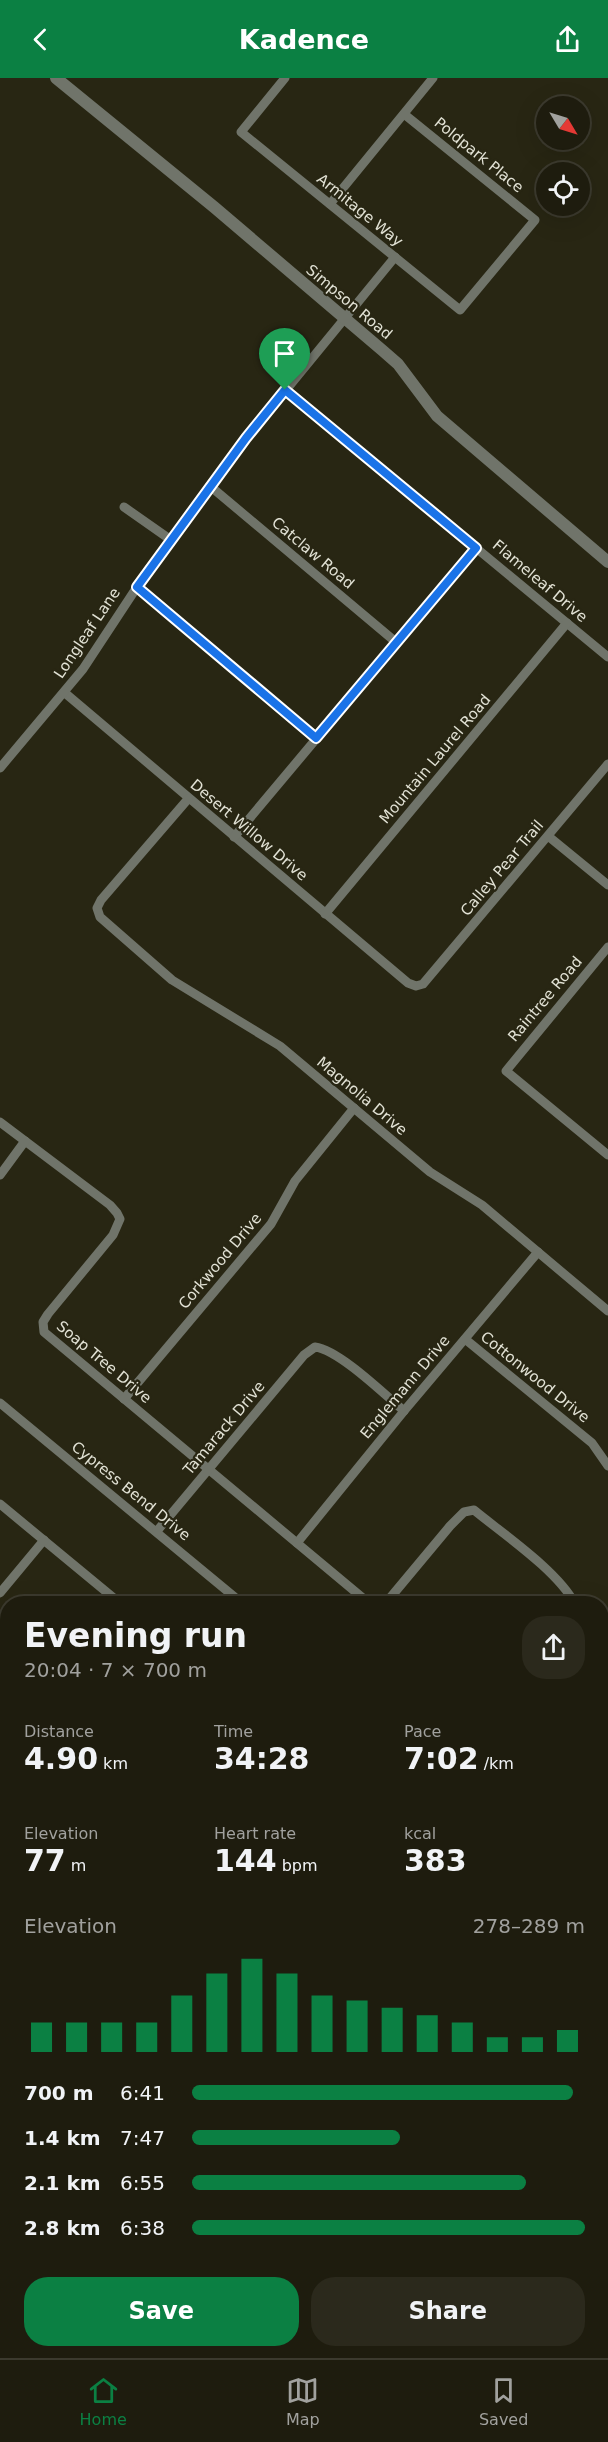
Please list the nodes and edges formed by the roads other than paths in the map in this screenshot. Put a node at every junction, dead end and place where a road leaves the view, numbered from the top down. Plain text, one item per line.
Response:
1 (56, 78) edge
2 (285, 78) edge
3 (433, 78) edge
4 (404, 114) junction
5 (330, 204) junction
6 (395, 257) junction
7 (460, 310) joint
8 (345, 318) junction
9 (285, 390) junction
10 (210, 486) junction
11 (124, 507) dead end
12 (171, 540) junction
13 (476, 548) junction
14 (608, 562) edge
15 (137, 587) junction
16 (567, 623) junction
17 (397, 643) junction
18 (608, 657) edge
19 (65, 693) junction
20 (316, 738) junction
21 (608, 764) edge
22 (0, 768) edge
23 (188, 799) junction
24 (548, 836) junction
25 (234, 837) junction
26 (608, 885) edge
27 (325, 914) junction
28 (608, 947) edge
29 (416, 986) joint
30 (354, 1108) junction
31 (0, 1122) edge
32 (608, 1139) edge
33 (25, 1141) junction
34 (604, 1151) edge
35 (0, 1174) edge
36 (538, 1252) junction
37 (608, 1311) edge
38 (465, 1339) junction
39 (124, 1399) junction
40 (0, 1403) edge
41 (404, 1411) junction
42 (608, 1466) edge
43 (209, 1470) junction
44 (0, 1504) edge
45 (157, 1531) junction
46 (44, 1540) junction
47 (297, 1543) junction
48 (0, 1593) edge
49 (111, 1596) edge
50 (234, 1596) edge
51 (360, 1596) edge
52 (392, 1596) edge
53 (571, 1596) edge

1 - 8 street, Simpson Road
2 - 5 street, Armitage Way
3 - 4 street
4 - 5 street
4 - 7 street, Poldpark Place
5 - 6 street, Armitage Way
6 - 7 street, Armitage Way
6 - 8 street, Longleaf Lane
8 - 9 street, Longleaf Lane
8 - 14 street, Simpson Road
9 - 10 street, Longleaf Lane
9 - 13 street, Flameleaf Drive
10 - 12 street, Longleaf Lane
10 - 17 street, Catclaw Road
11 - 12 street
12 - 15 street, Longleaf Lane
13 - 16 street, Flameleaf Drive
13 - 17 street
15 - 19 street, Longleaf Lane
15 - 20 street
16 - 18 street, Flameleaf Drive
16 - 27 street, Mountain Laurel Road
17 - 20 street
19 - 22 street, Longleaf Lane
19 - 23 street, Desert Willow Drive
20 - 25 street
21 - 24 street, Calley Pear Trail
23 - 25 street, Desert Willow Drive
23 - 30 street, Magnolia Drive
24 - 26 street
24 - 29 street, Calley Pear Trail
25 - 27 street, Desert Willow Drive
27 - 29 street, Desert Willow Drive
28 - 34 street, Raintree Road
30 - 36 street, Magnolia Drive
30 - 39 street, Corkwood Drive
31 - 33 street, Soap Tree Drive
32 - 34 street
33 - 35 street
33 - 39 street, Soap Tree Drive
36 - 37 street, Magnolia Drive
36 - 38 street, Englemann Drive
38 - 41 street, Englemann Drive
38 - 42 street, Cottonwood Drive
39 - 43 street, Soap Tree Drive
40 - 45 street, Cypress Bend Drive
41 - 43 street, Tamarack Drive
41 - 47 street, Englemann Drive
43 - 45 street, Tamarack Drive
43 - 47 street, Soap Tree Drive
44 - 46 street
45 - 50 street, Cypress Bend Drive
46 - 48 street
46 - 49 street
47 - 51 street, Soap Tree Drive
52 - 53 street

